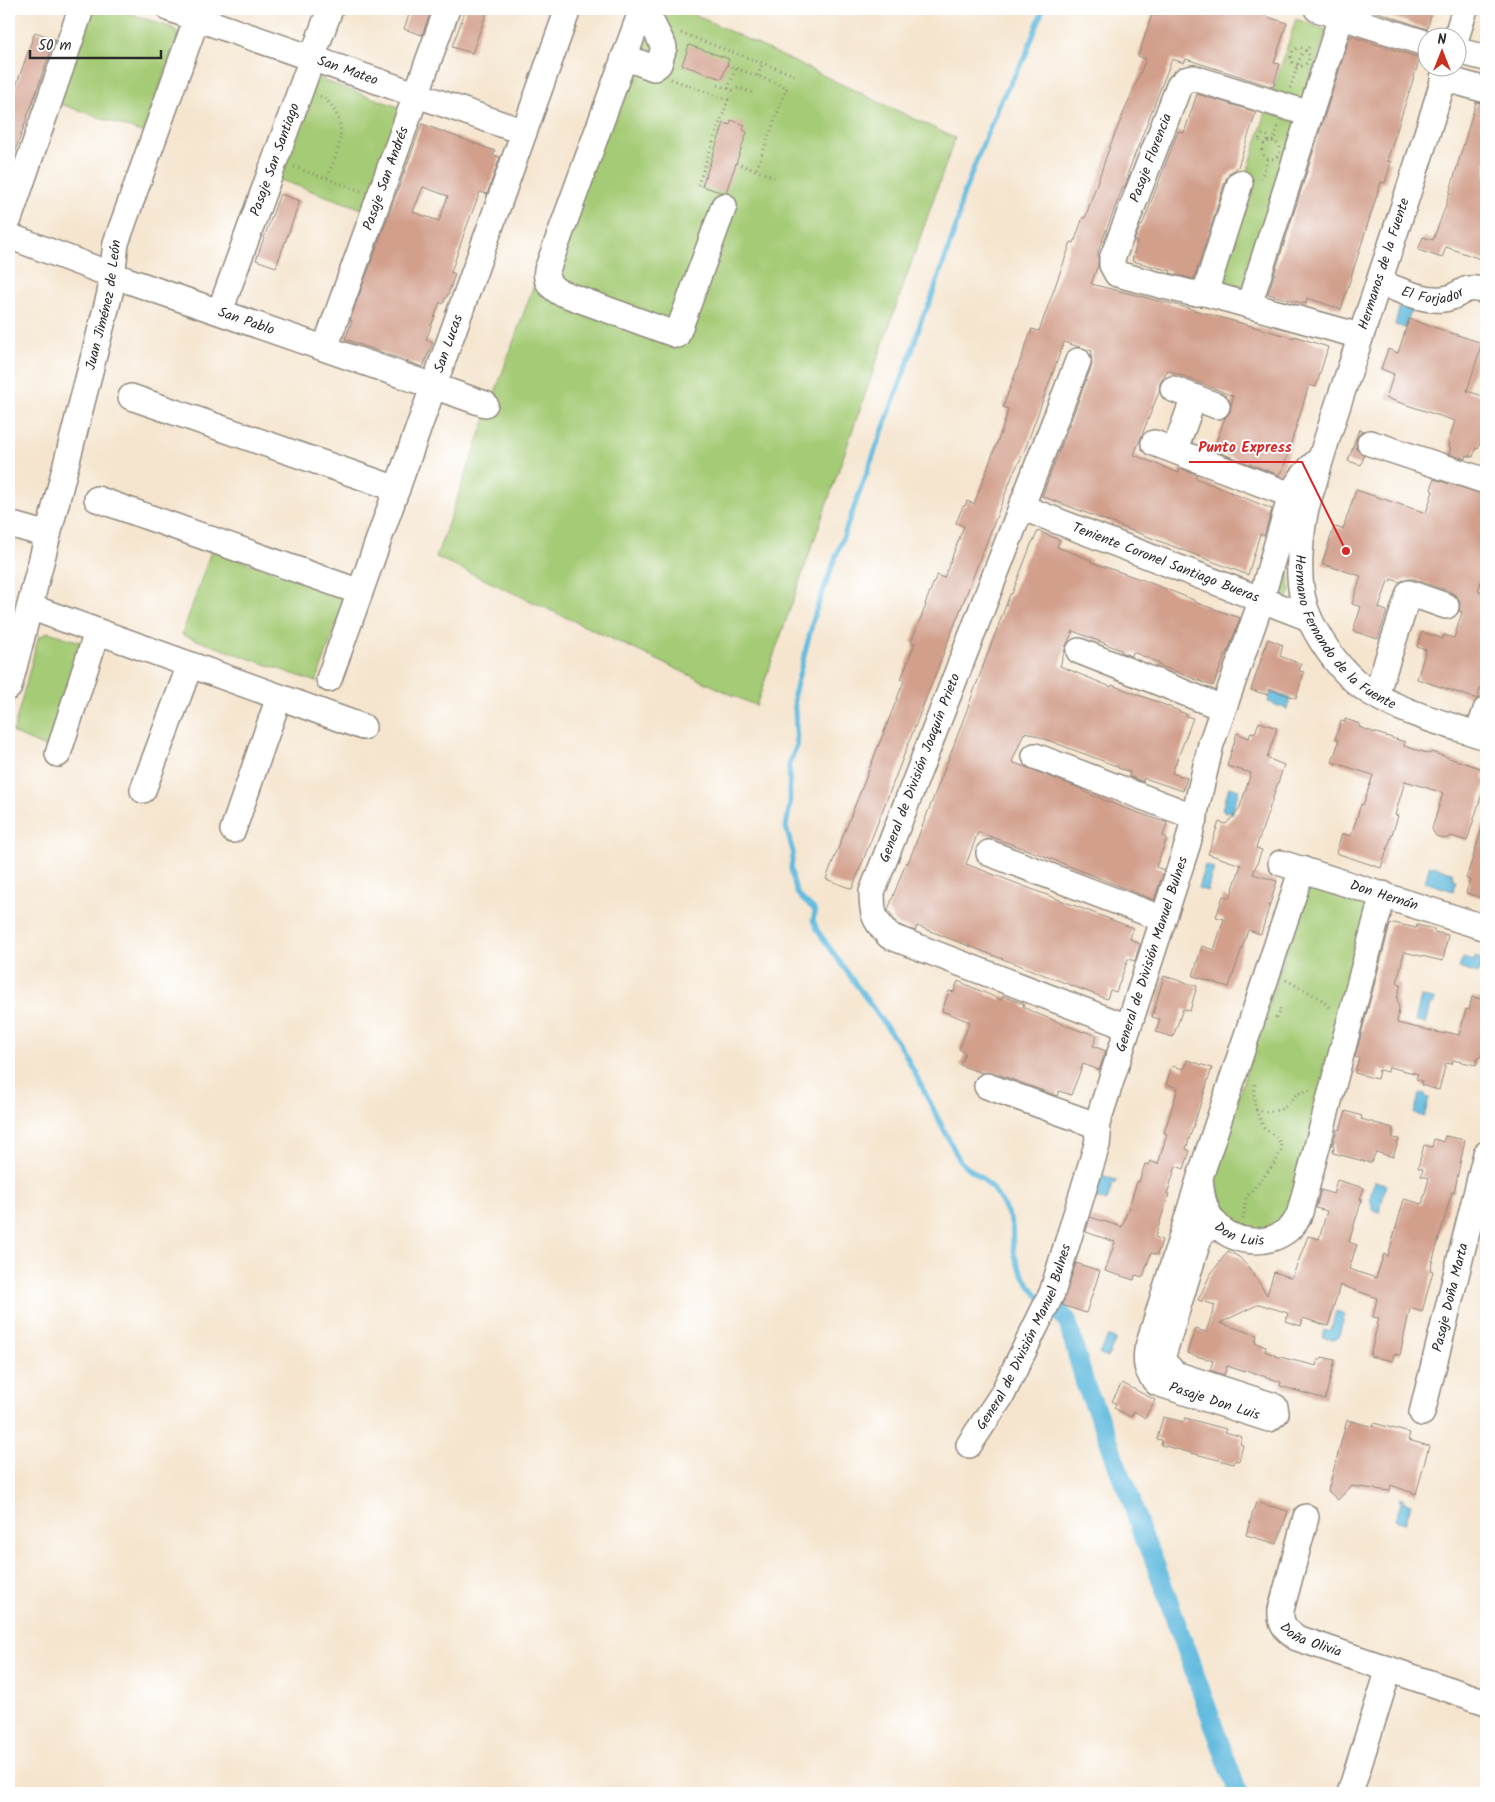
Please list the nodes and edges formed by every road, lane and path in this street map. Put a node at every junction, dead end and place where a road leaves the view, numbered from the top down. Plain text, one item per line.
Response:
1 (81, 9) edge
2 (170, 9) edge
3 (330, 9) edge
4 (447, 9) edge
5 (568, 9) edge
6 (1317, 9) edge
7 (1465, 9) edge
8 (197, 13) edge
9 (646, 13) edge
10 (1341, 16) junction
11 (1459, 28) edge
12 (1418, 41) edge
13 (1468, 54) edge
14 (624, 57) junction
15 (312, 58) junction
16 (1486, 58) edge
17 (1293, 62) joint
18 (762, 63) junction
19 (727, 65) dead end
20 (736, 68) junction
21 (758, 76) junction
22 (797, 76) dead end
23 (668, 78) dead end
24 (1443, 78) edge
25 (1457, 78) edge
26 (718, 85) dead end
27 (301, 88) junction
28 (728, 89) junction
29 (1486, 90) edge
30 (754, 93) dead end
31 (416, 95) junction
32 (1310, 114) junction
33 (524, 132) junction
34 (1265, 143) joint
35 (275, 160) junction
36 (736, 163) dead end
37 (756, 170) junction
38 (774, 177) dead end
39 (327, 178) junction
40 (1240, 183) dead end
41 (698, 185) dead end
42 (379, 197) junction
43 (724, 206) dead end
44 (10, 238) edge
45 (112, 275) junction
46 (1379, 283) junction
47 (1477, 290) edge
48 (1205, 292) junction
49 (1250, 305) junction
50 (220, 311) junction
51 (1457, 318) dead end
52 (1360, 336) junction
53 (325, 348) junction
54 (1078, 360) dead end
55 (434, 386) junction
56 (131, 397) dead end
57 (1195, 397) dead end
58 (485, 404) dead end
59 (1330, 430) junction
60 (1320, 459) junction
61 (1486, 481) edge
62 (397, 489) junction
63 (1291, 495) junction
64 (97, 499) dead end
65 (1022, 507) junction
66 (9, 524) edge
67 (48, 535) junction
68 (360, 592) junction
69 (1261, 600) junction
70 (1446, 606) dead end
71 (30, 607) junction
72 (1309, 618) junction
73 (97, 632) junction
74 (1079, 651) dead end
75 (190, 664) junction
76 (329, 679) dead end
77 (9, 688) edge
78 (1376, 695) junction
79 (279, 697) junction
80 (1223, 708) junction
81 (1486, 710) edge
82 (363, 727) dead end
83 (1482, 736) edge
84 (58, 754) dead end
85 (1035, 756) dead end
86 (143, 790) dead end
87 (1195, 816) junction
88 (233, 830) dead end
89 (989, 853) dead end
90 (1291, 866) joint
91 (1383, 894) junction
92 (1163, 919) junction
93 (1486, 928) edge
94 (1282, 983) dead end
95 (1281, 997) dead end
96 (1332, 1013) dead end
97 (1274, 1022) dead end
98 (1127, 1027) junction
99 (1254, 1077) dead end
100 (987, 1086) dead end
101 (1315, 1088) dead end
102 (1256, 1110) junction
103 (1096, 1127) junction
104 (1486, 1154) edge
105 (1200, 1177) junction
106 (1216, 1224) junction
107 (1243, 1224) dead end
108 (1189, 1240) junction
109 (1422, 1413) dead end
110 (969, 1445) dead end
111 (1306, 1517) dead end
112 (1389, 1669) junction
113 (1486, 1702) edge
114 (1350, 1793) edge

1 - 44 street
2 - 8 street, San Mateo
3 - 15 street, Pasaje San Santiago
4 - 31 street, Pasaje San Andrés
5 - 33 street, San Lucas
6 - 10 street
7 - 11 street
8 - 15 street, San Mateo
8 - 45 street, Juan Jiménez de León
9 - 14 street
9 - 14 street
9 - 18 path
10 - 12 street
10 - 32 street
13 - 16 street
14 - 43 street
15 - 27 street, Pasaje San Santiago
15 - 31 street, San Mateo
17 - 17 path
18 - 21 path
18 - 22 path
19 - 20 path
20 - 21 path
20 - 28 path
21 - 37 path
23 - 41 path
24 - 46 street, Hermanos de la Fuente
25 - 29 street
26 - 28 path
27 - 35 street, Pasaje San Santiago
27 - 39 path
28 - 30 path
31 - 33 street, San Mateo
31 - 42 street, Pasaje San Andrés
32 - 48 street, Pasaje Florencia
32 - 49 street
33 - 55 street, San Lucas
34 - 34 path
35 - 39 path
35 - 50 street, Pasaje San Santiago
36 - 37 path
37 - 38 path
39 - 42 path
40 - 48 street
42 - 53 street, Pasaje San Andrés
44 - 45 street, San Pablo
45 - 50 street, San Pablo
45 - 67 street, Juan Jiménez de León
46 - 47 street, El Forjador
46 - 52 street, Hermanos de la Fuente
47 - 51 street
48 - 49 street, Pasaje Florencia
49 - 52 street, Pasaje Florencia
50 - 53 street, San Pablo
52 - 59 street, Hermanos de la Fuente
53 - 55 street, San Pablo
54 - 65 street, General de División Joaquín Prieto
55 - 58 street, San Pablo
55 - 62 street, San Lucas
56 - 62 street
57 - 63 street
59 - 60 street, Hermanos de la Fuente
59 - 61 street
60 - 63 street, General de División Manuel Bulnes
60 - 72 street, Hermano Fernando de la Fuente
62 - 68 street, San Lucas
63 - 69 street, General de División Manuel Bulnes
64 - 68 street
65 - 69 street, Teniente Coronel Santiago Bueras
65 - 98 street, General de División Joaquín Prieto
66 - 67 street
67 - 71 street, Juan Jiménez de León
68 - 76 street, San Lucas
69 - 72 street, Teniente Coronel Santiago Bueras
69 - 80 street, General de División Manuel Bulnes
70 - 78 street
71 - 73 street
71 - 77 street, Juan Jiménez de León
72 - 78 street, Hermano Fernando de la Fuente
73 - 75 street
73 - 84 street
74 - 80 street
75 - 79 street
75 - 86 street
78 - 83 street, Hermano Fernando de la Fuente
79 - 82 street
79 - 88 street
80 - 87 street, General de División Manuel Bulnes
81 - 83 street
85 - 87 street
87 - 92 street, General de División Manuel Bulnes
89 - 92 street
90 - 91 street, Don Hernán
90 - 105 street, Don Luis
91 - 93 street, Don Hernán
91 - 106 street, Don Luis
92 - 98 street, General de División Manuel Bulnes
94 - 96 path
95 - 97 path
98 - 103 street, General de División Manuel Bulnes
99 - 102 path
100 - 103 street
101 - 102 path
102 - 107 path
103 - 110 street, General de División Manuel Bulnes
104 - 109 street, Pasaje Doña Marta
105 - 106 street, Don Luis
105 - 108 street, Pasaje Don Luis
106 - 108 street, Pasaje Don Luis
108 - 108 street, Pasaje Don Luis
111 - 112 street, Doña Olivia
112 - 113 street, Doña Olivia
112 - 114 street

